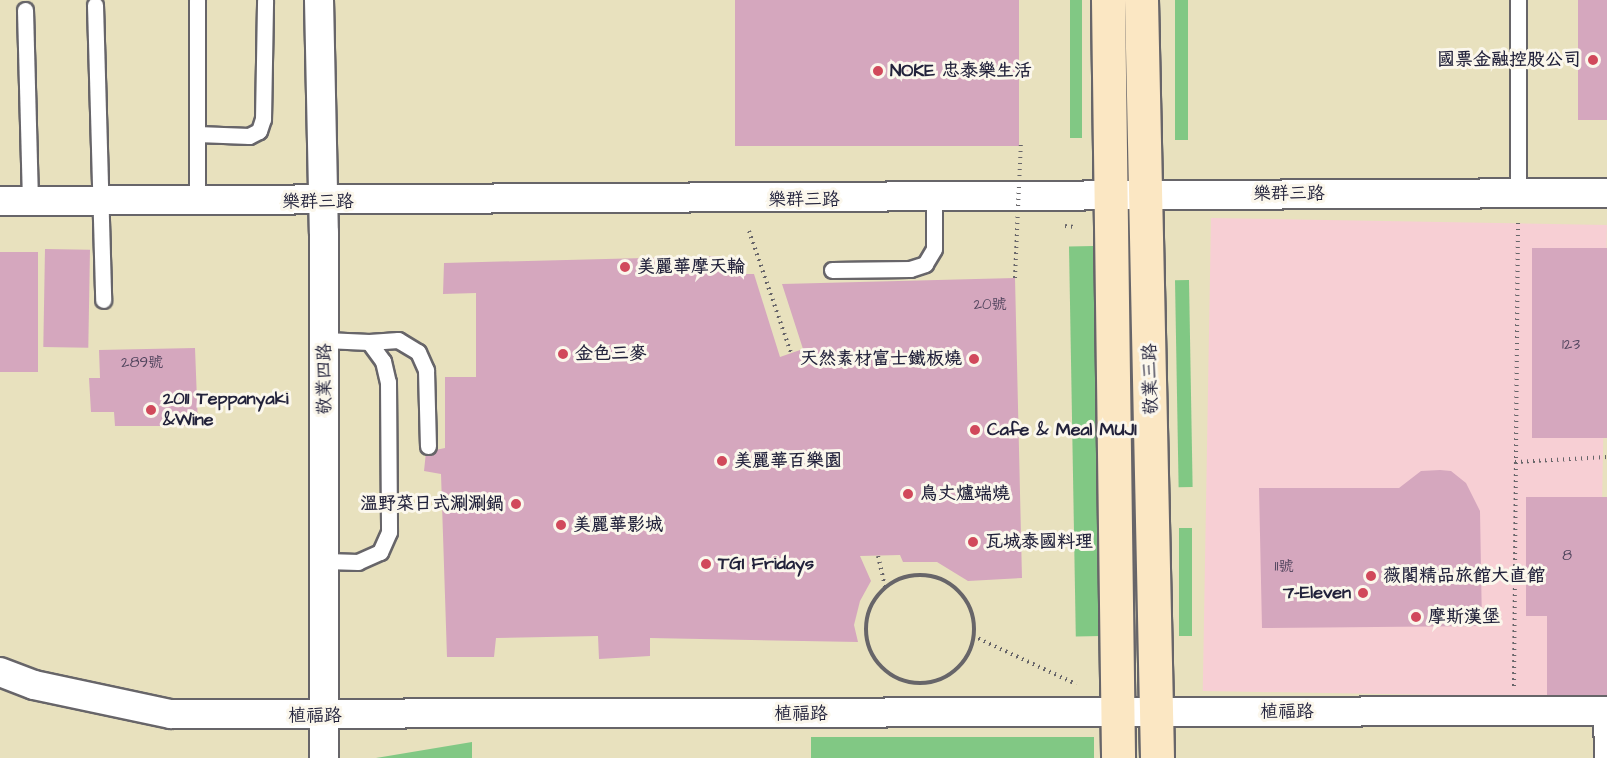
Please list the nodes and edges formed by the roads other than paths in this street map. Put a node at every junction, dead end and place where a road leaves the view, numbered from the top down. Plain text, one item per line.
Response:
1 (197, 0) edge
2 (265, 0) edge
3 (319, 0) edge
4 (1108, 0) edge
5 (1141, 0) edge
6 (1518, 0) edge
7 (95, 5) dead end
8 (25, 10) dead end
9 (197, 134) junction
10 (1607, 193) edge
11 (1111, 195) junction
12 (1143, 195) junction
13 (1518, 195) junction
14 (934, 199) junction
15 (0, 201) edge
16 (30, 201) junction
17 (102, 201) junction
18 (197, 201) junction
19 (323, 203) junction
20 (832, 270) dead end
21 (103, 300) dead end
22 (325, 340) junction
23 (369, 342) junction
24 (428, 446) dead end
25 (326, 561) junction
26 (1, 675) edge
27 (1604, 711) edge
28 (1156, 712) junction
29 (1117, 713) junction
30 (324, 716) junction
31 (324, 758) edge
32 (1118, 758) edge
33 (1157, 758) edge
34 (1602, 758) edge

1 - 9 lane
2 - 9 lane
3 - 19 street, 敬業四路
4 - 11 street
5 - 12 street, 敬業三路
6 - 13 lane
7 - 17 lane
8 - 16 lane
9 - 18 lane
10 - 13 street, 樂群三路
11 - 12 street, 樂群三路
11 - 14 street, 樂群三路
11 - 29 street
12 - 13 street, 樂群三路
12 - 28 street, 敬業三路
14 - 19 street, 樂群三路
14 - 20 lane
15 - 16 street, 樂群三路
16 - 17 street, 樂群三路
17 - 18 street, 樂群三路
17 - 21 lane
18 - 19 street, 樂群三路
19 - 22 street, 敬業四路
22 - 23 lane
22 - 25 street, 敬業四路
23 - 24 lane
23 - 25 lane
25 - 30 street, 敬業四路
26 - 30 street, 植福路
27 - 28 street, 植福路
27 - 34 lane
28 - 29 street, 植福路
28 - 33 street, 敬業三路
29 - 30 street, 植福路
29 - 32 street
30 - 31 street, 敬業四路

